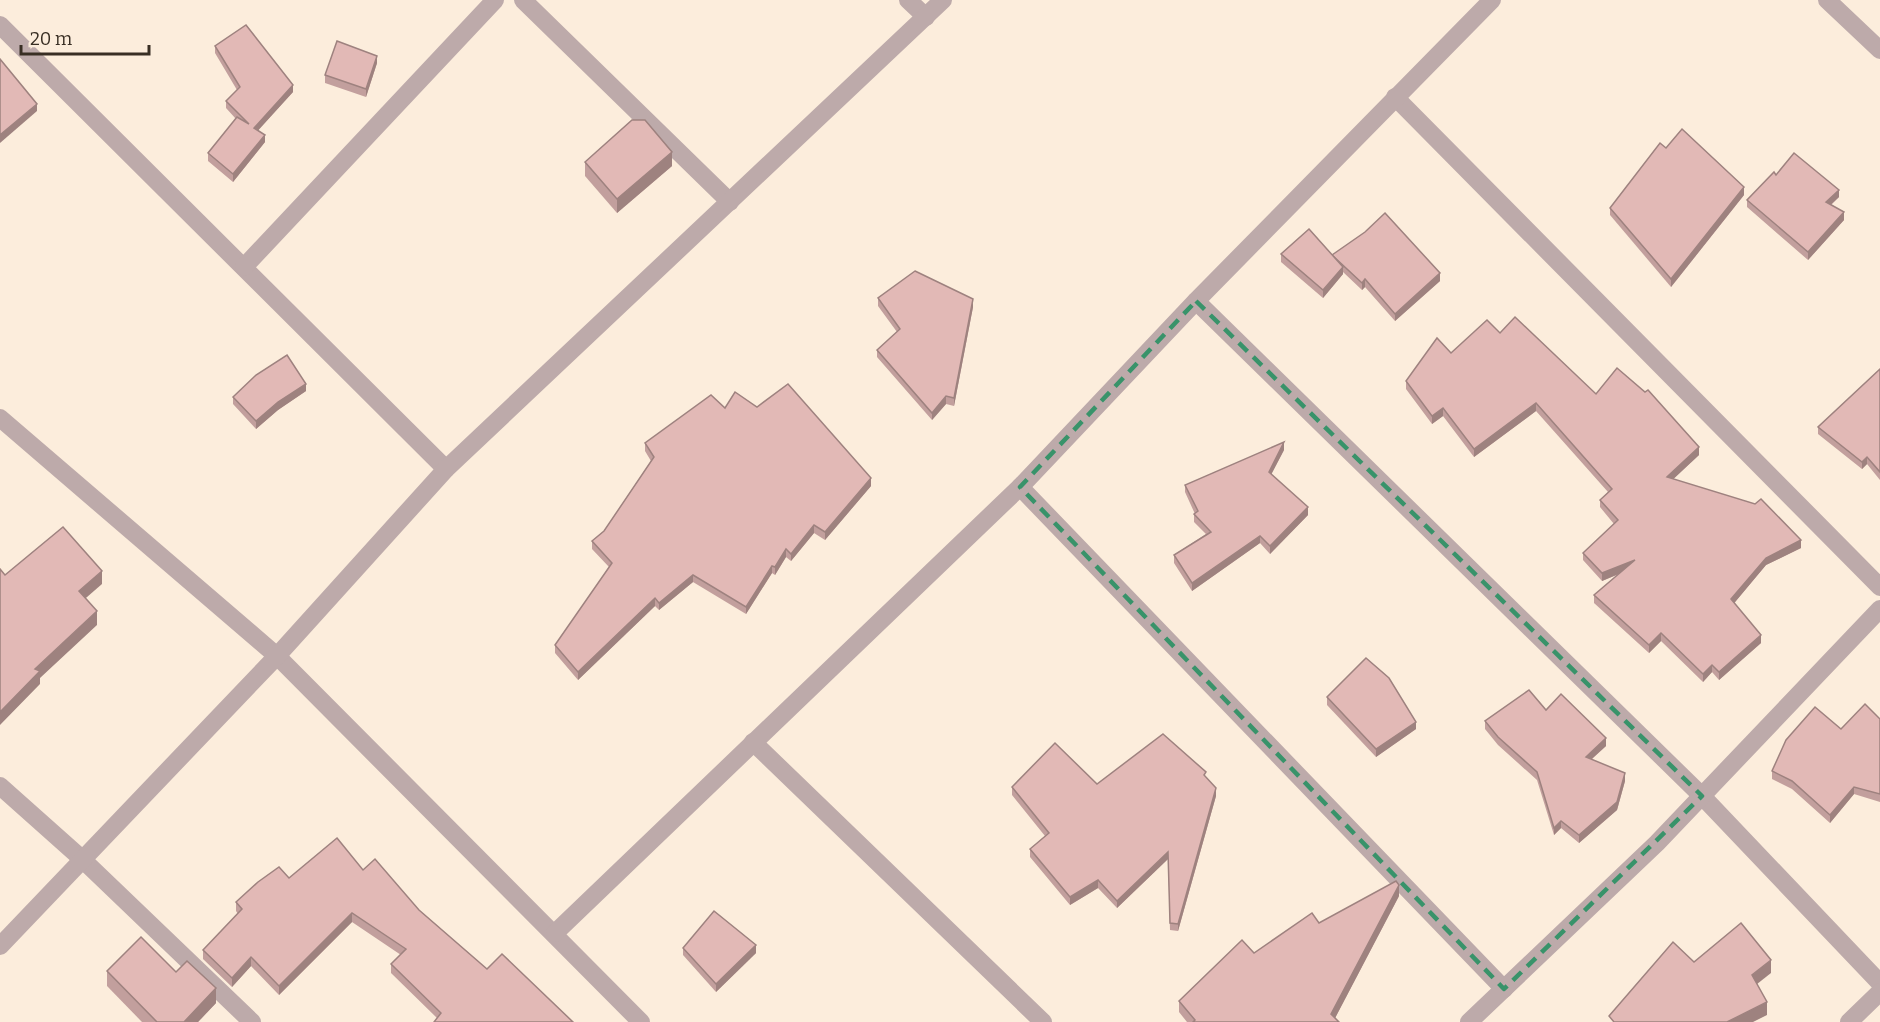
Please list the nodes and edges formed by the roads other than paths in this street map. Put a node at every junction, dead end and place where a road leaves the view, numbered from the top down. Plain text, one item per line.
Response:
1 (495, 0) edge
2 (523, 0) edge
3 (908, 0) edge
4 (943, 0) edge
5 (1492, 0) edge
6 (1827, 0) edge
7 (926, 17) junction
8 (0, 25) edge
9 (1880, 50) edge
10 (1395, 97) junction
11 (730, 202) junction
12 (244, 267) junction
13 (1196, 301) junction
14 (3, 428) edge
15 (446, 469) junction
16 (1020, 488) junction
17 (1880, 587) edge
18 (1880, 609) edge
19 (277, 656) junction
20 (753, 742) junction
21 (0, 786) edge
22 (1702, 796) junction
23 (82, 859) junction
24 (555, 933) junction
25 (0, 946) edge
26 (1880, 983) edge
27 (1504, 989) junction
28 (1880, 992) edge
29 (252, 1022) edge
30 (641, 1022) edge
31 (1043, 1022) edge
32 (1469, 1022) edge
33 (1849, 1022) edge

1 - 12 street
2 - 11 street
3 - 7 street
4 - 7 street
5 - 10 street
6 - 9 street
7 - 11 street
8 - 12 street
10 - 13 street
10 - 17 street
11 - 15 street
12 - 15 street
13 - 16 street
13 - 22 street
14 - 19 street
15 - 19 street
16 - 20 street
16 - 27 street
18 - 22 street
19 - 23 street
19 - 24 street
20 - 24 street
20 - 31 street
21 - 23 street
22 - 26 street
22 - 27 street
23 - 25 street
23 - 29 street
24 - 30 street
27 - 32 street
28 - 33 street

